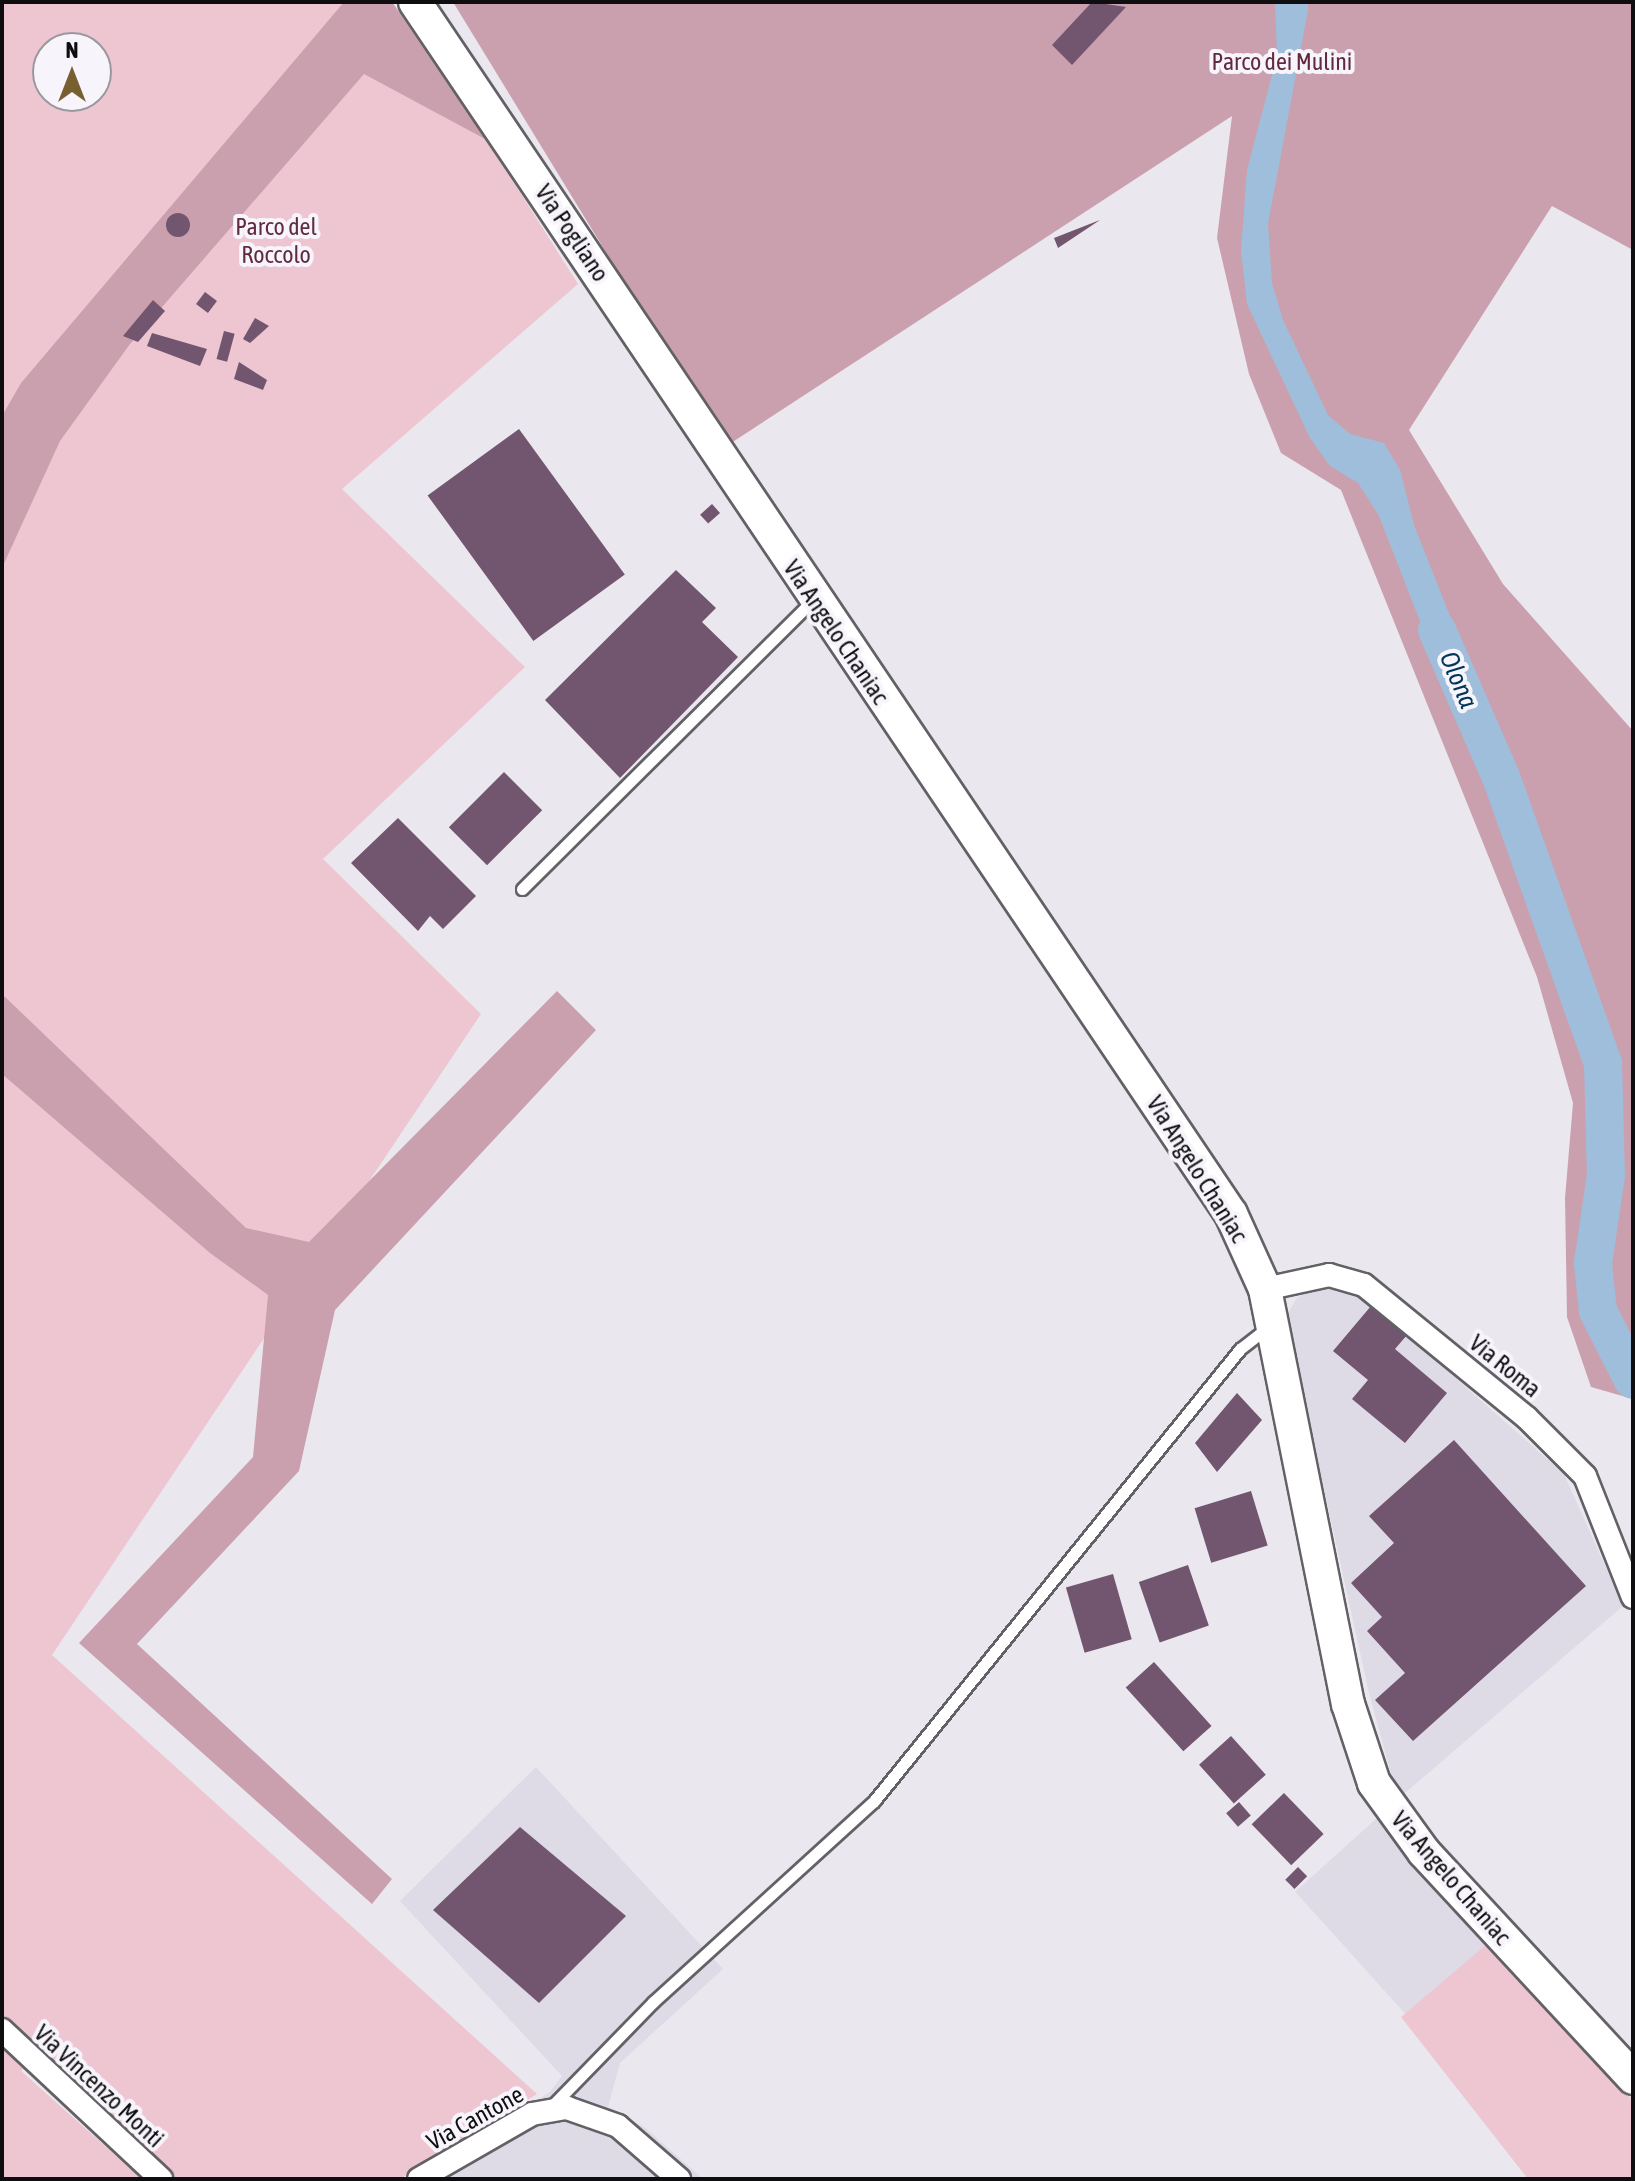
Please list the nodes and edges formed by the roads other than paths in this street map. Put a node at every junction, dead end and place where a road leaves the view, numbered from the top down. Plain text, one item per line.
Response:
1 (415, 2) edge
2 (728, 466) joint
3 (813, 600) junction
4 (522, 889) dead end
5 (1265, 1289) junction
6 (1273, 1324) junction
7 (1633, 1597) edge
8 (2, 2030) edge
9 (1633, 2078) edge
10 (548, 2109) junction
11 (161, 2179) edge
12 (419, 2179) edge
13 (679, 2179) edge

1 - 2 street, Via Pogliano
2 - 3 street, Via Angelo Chaniac
3 - 4 lane
3 - 5 street, Via Angelo Chaniac
5 - 6 street, Via Angelo Chaniac
5 - 7 street, Via Roma
6 - 9 street, Via Angelo Chaniac
6 - 10 lane
8 - 11 street, Via Vincenzo Monti
10 - 12 street, Via Cantone
10 - 13 street, Via Cantone

